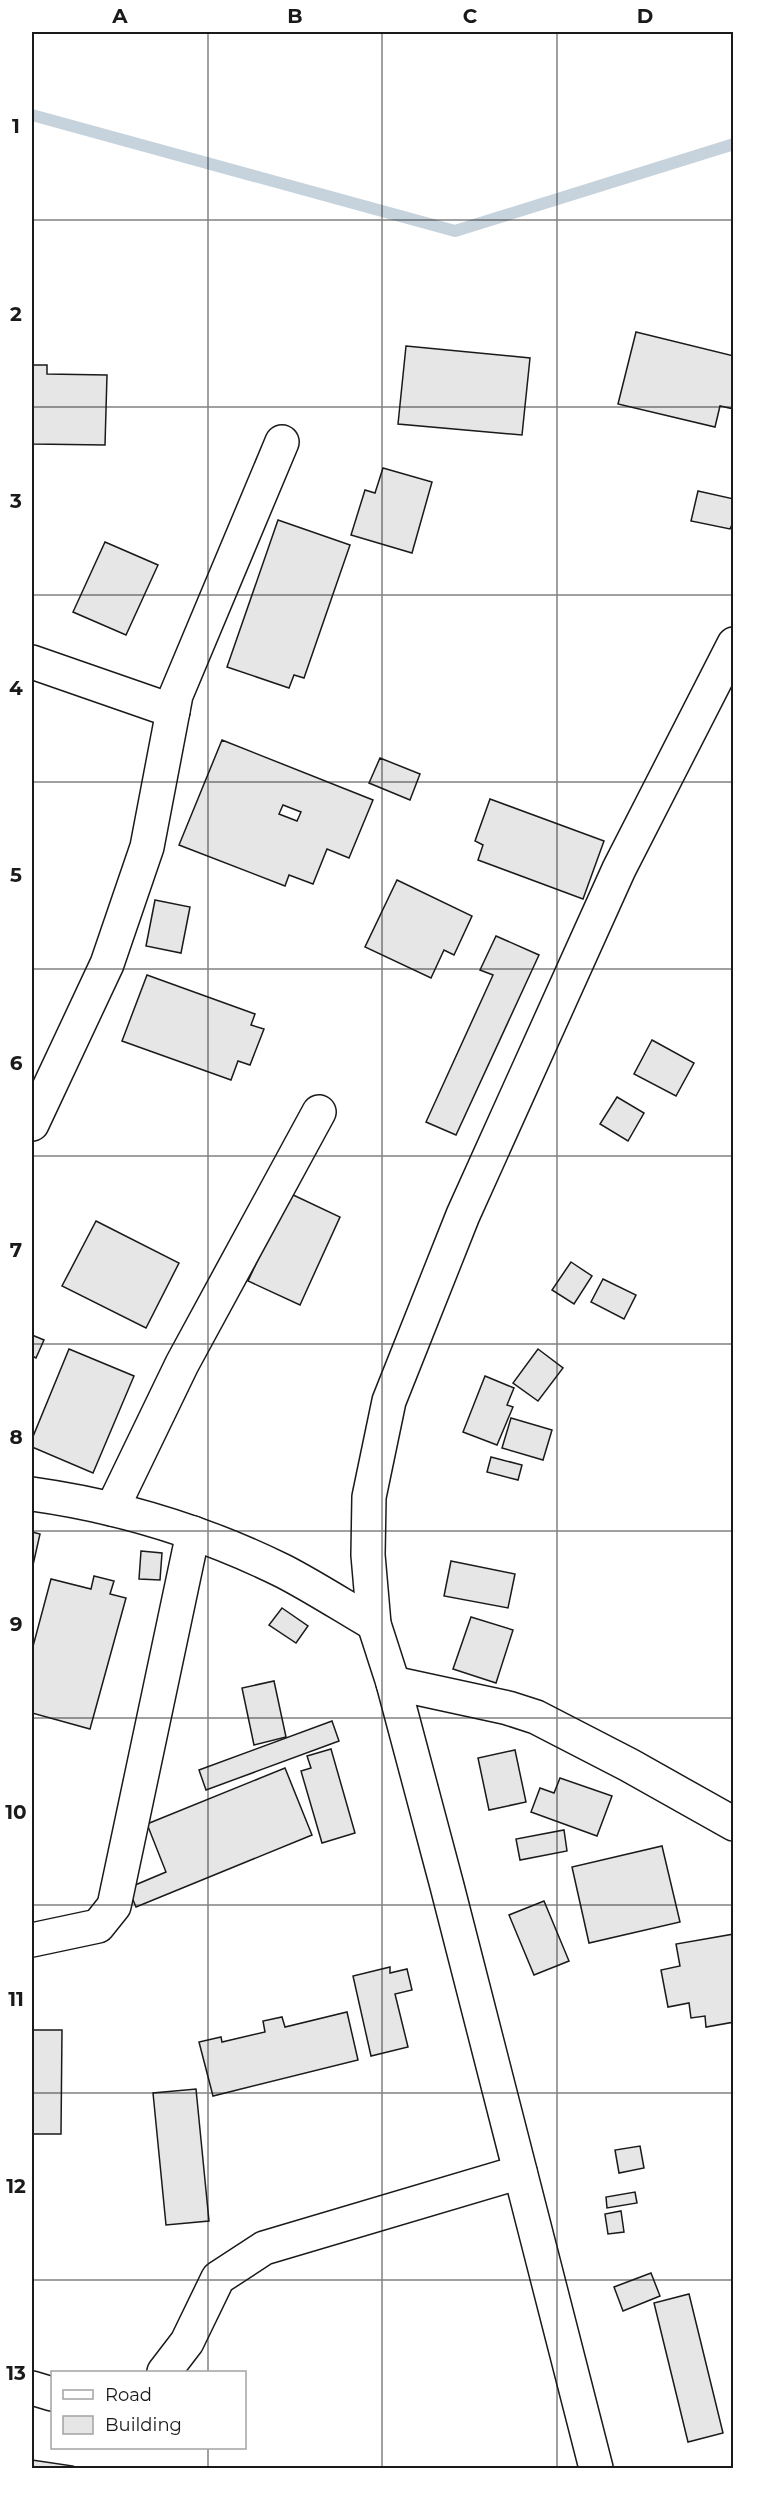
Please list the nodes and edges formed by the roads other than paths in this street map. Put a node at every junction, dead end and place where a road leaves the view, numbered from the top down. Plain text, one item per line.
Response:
1 (282, 442) dead end
2 (734, 644) edge
3 (32, 662) edge
4 (172, 711) junction
5 (319, 1112) dead end
6 (32, 1124) edge
7 (32, 1494) edge
8 (112, 1509) junction
9 (193, 1533) junction
10 (374, 1624) junction
11 (393, 1683) junction
12 (734, 1824) edge
13 (32, 1940) edge
14 (520, 2172) junction
15 (165, 2371) edge
16 (32, 2388) edge
17 (51, 2394) edge
18 (596, 2469) edge

1 - 4 street
2 - 10 street
3 - 4 street
4 - 6 street
5 - 8 street
7 - 8 street
8 - 9 street
9 - 10 street
9 - 13 street
10 - 11 street
11 - 12 street
11 - 14 street
14 - 15 street
14 - 18 street
16 - 17 street

